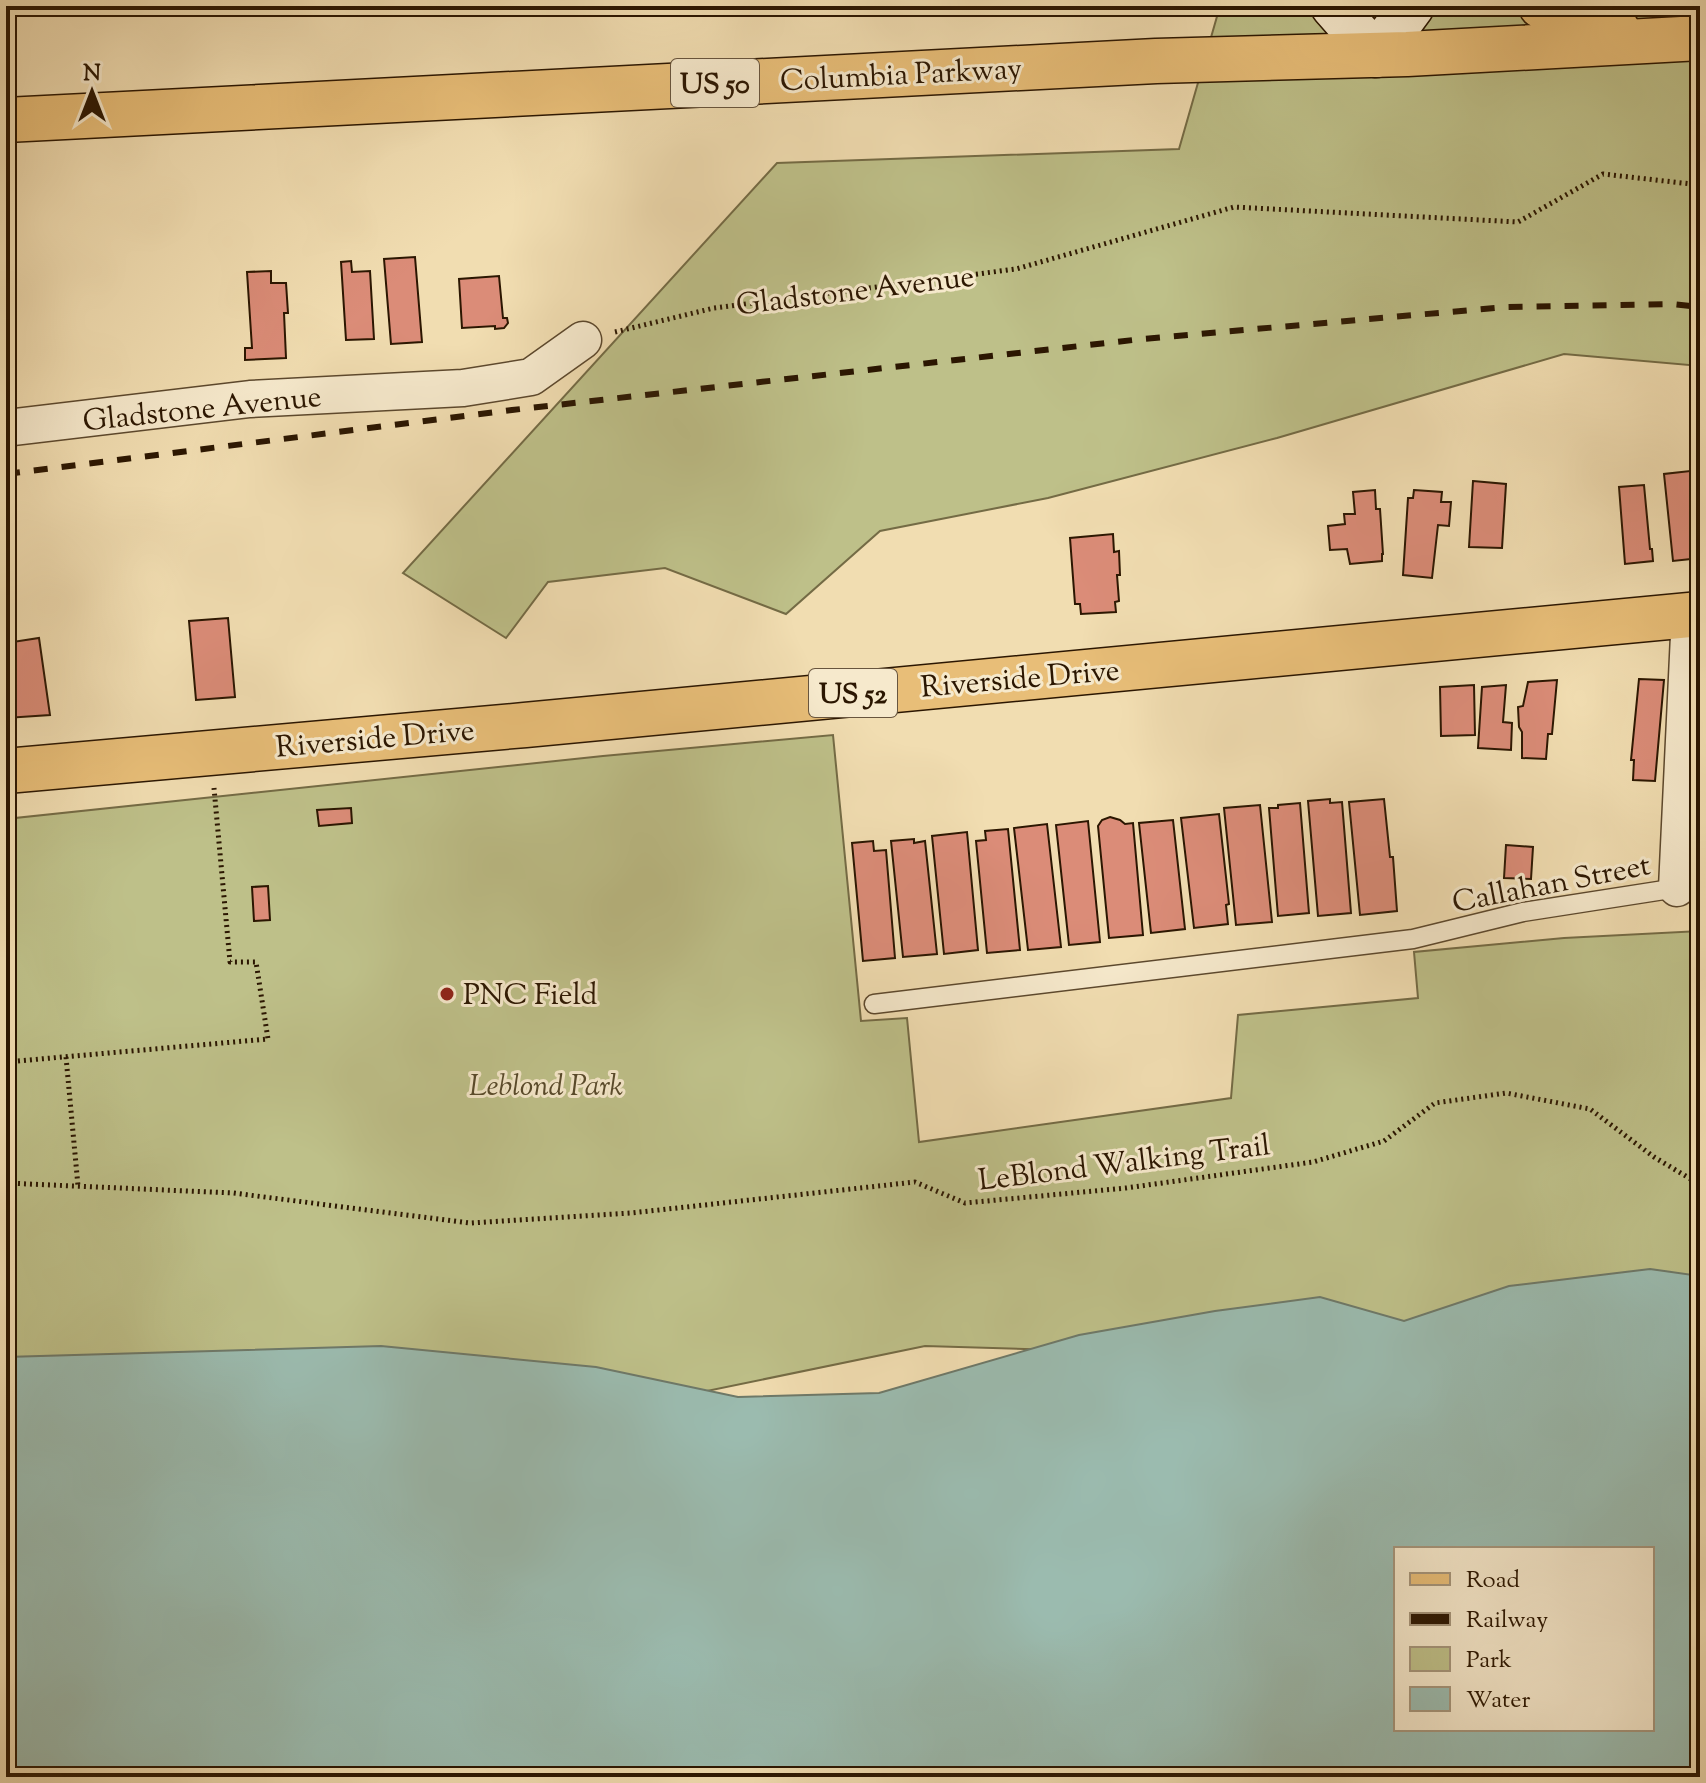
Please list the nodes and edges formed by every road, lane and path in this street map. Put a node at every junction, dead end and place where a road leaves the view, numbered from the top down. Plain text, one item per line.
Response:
1 (1333, 6) edge
2 (1412, 6) edge
3 (1541, 6) edge
4 (1695, 38) edge
5 (1376, 55) junction
6 (6, 120) edge
7 (1700, 185) edge
8 (583, 340) joint
9 (6, 428) edge
10 (1695, 614) edge
11 (6, 771) edge
12 (214, 784) dead end
13 (1688, 888) edge
14 (874, 1004) dead end
15 (66, 1057) junction
16 (6, 1062) edge
17 (1700, 1182) edge
18 (6, 1183) edge
19 (78, 1186) junction

1 - 5 street
2 - 5 street
3 - 4 main road
4 - 5 main road, Columbia Parkway / US 50
5 - 6 main road, Columbia Parkway / US 50
7 - 8 path, Gladstone Avenue
8 - 9 street, Gladstone Avenue
10 - 11 main road, Riverside Drive / US 52
10 - 13 street
12 - 15 path
13 - 14 lane, Callahan Street
15 - 16 path
15 - 19 path
17 - 19 path, LeBlond Walking Trail
18 - 19 path, LeBlond Walking Trail

